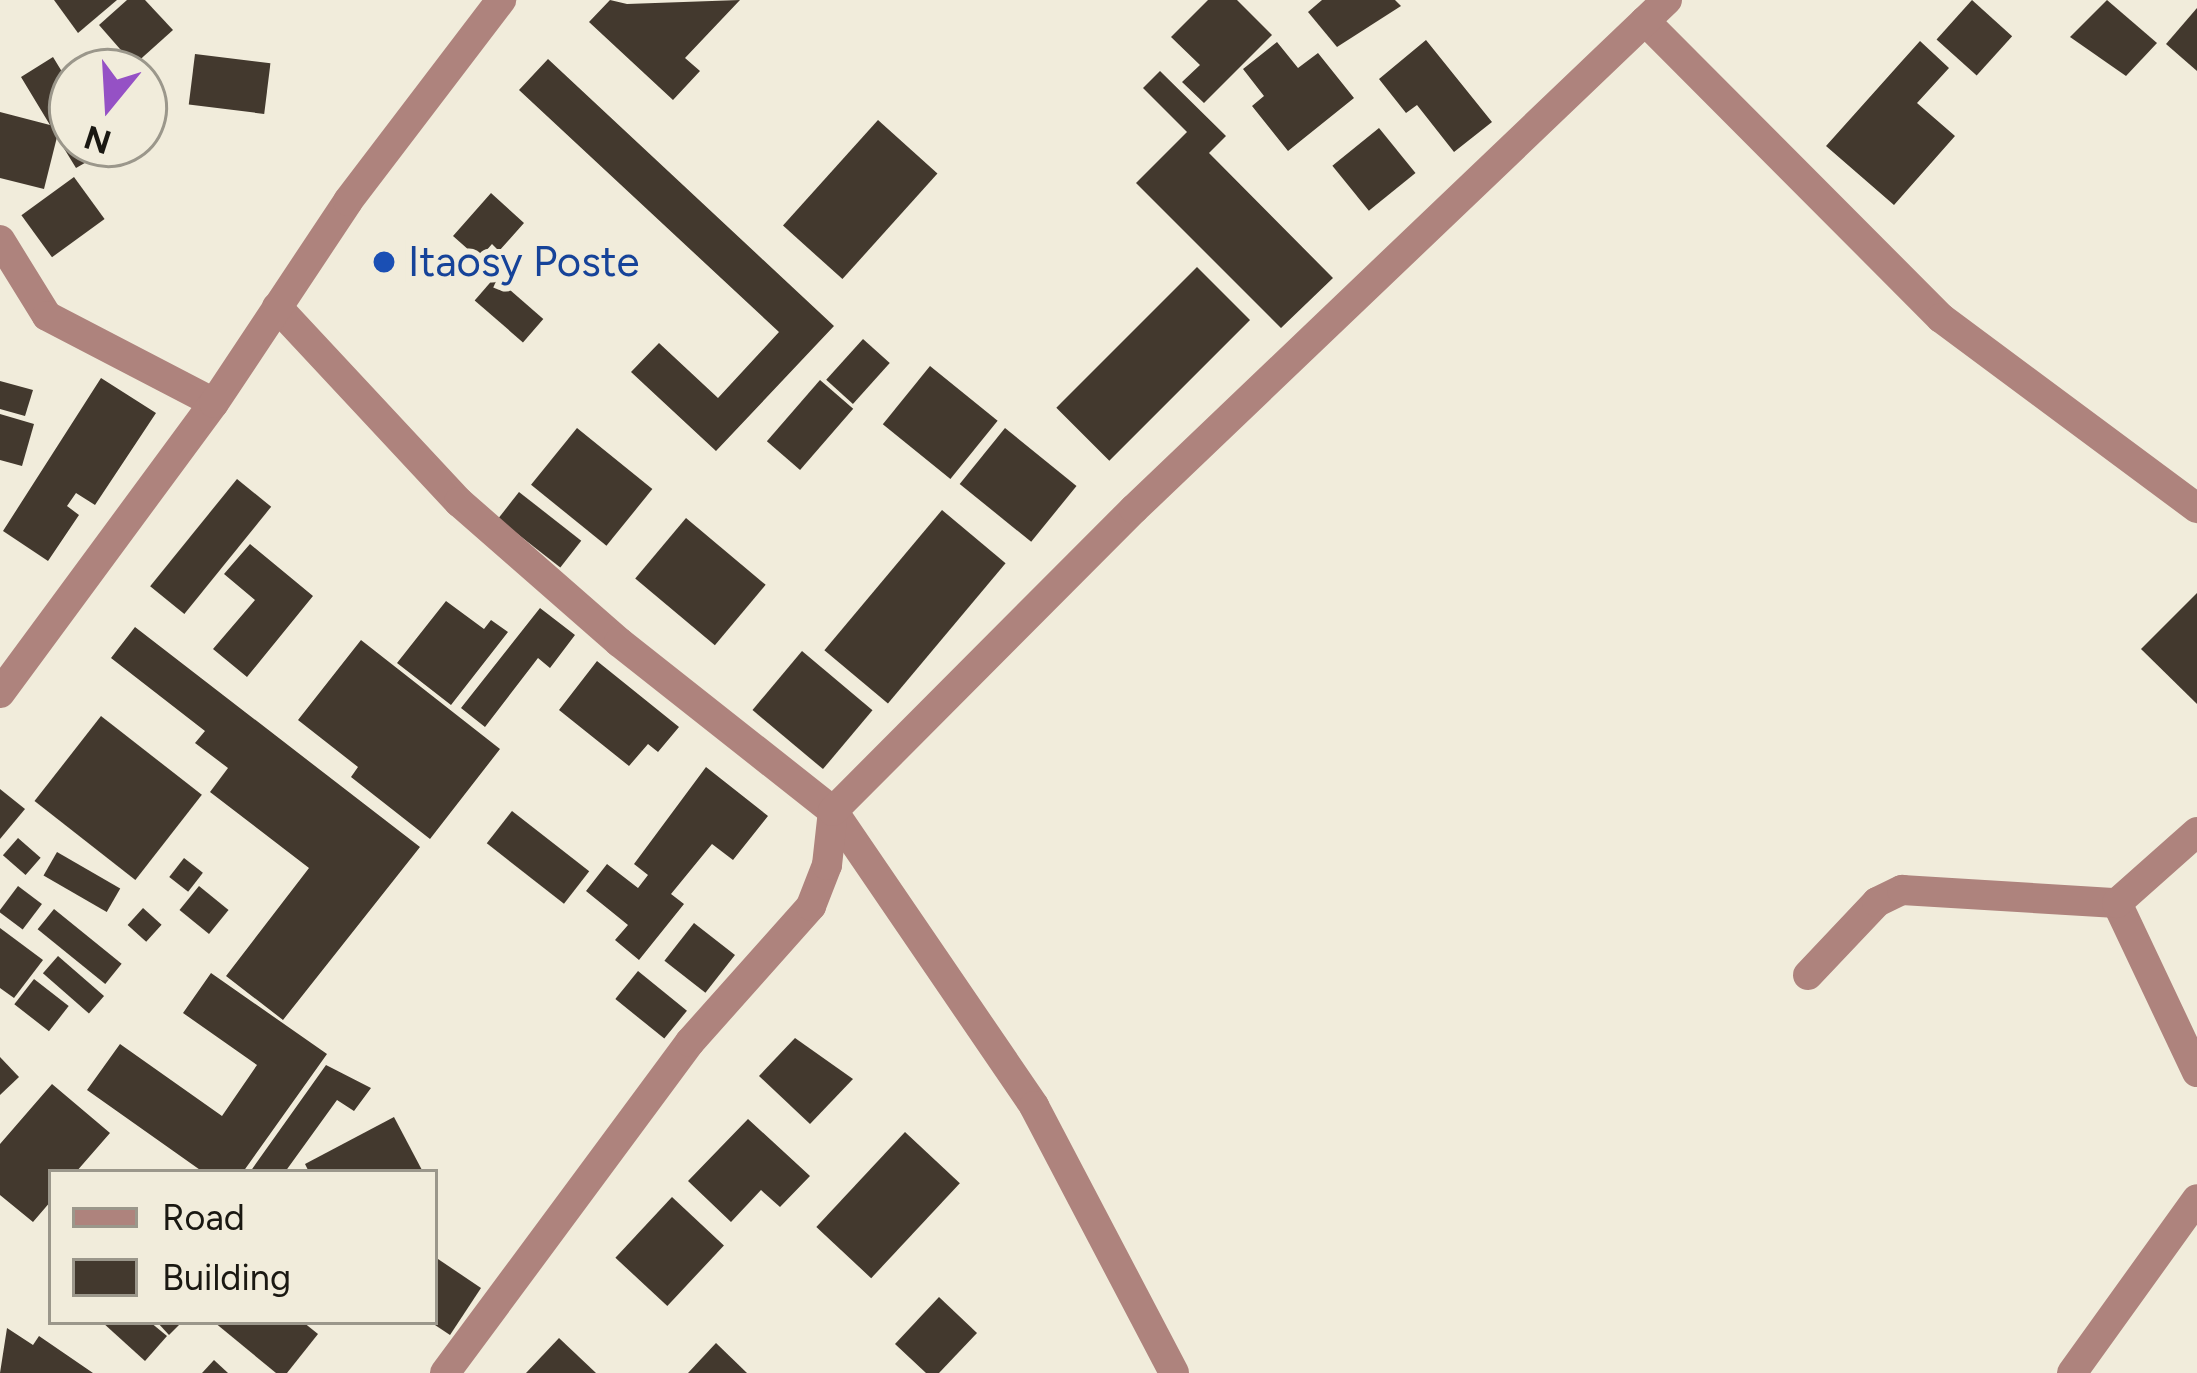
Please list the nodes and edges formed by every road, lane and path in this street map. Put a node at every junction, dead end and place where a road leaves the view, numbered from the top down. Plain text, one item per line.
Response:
1 (501, 0) edge
2 (1656, 10) edge
3 (0, 241) edge
4 (277, 307) junction
5 (214, 403) junction
6 (2197, 508) edge
7 (0, 693) edge
8 (833, 811) junction
9 (2197, 832) edge
10 (2117, 903) junction
11 (1808, 975) dead end
12 (2197, 1072) edge
13 (2197, 1199) edge
14 (445, 1373) edge
15 (1174, 1373) edge
16 (2072, 1373) edge

1 - 4 street
2 - 6 street
2 - 8 street
3 - 5 street
4 - 5 street
4 - 8 street
5 - 7 street
8 - 14 street
8 - 15 street
9 - 10 street
10 - 11 street
10 - 12 street
13 - 16 street

